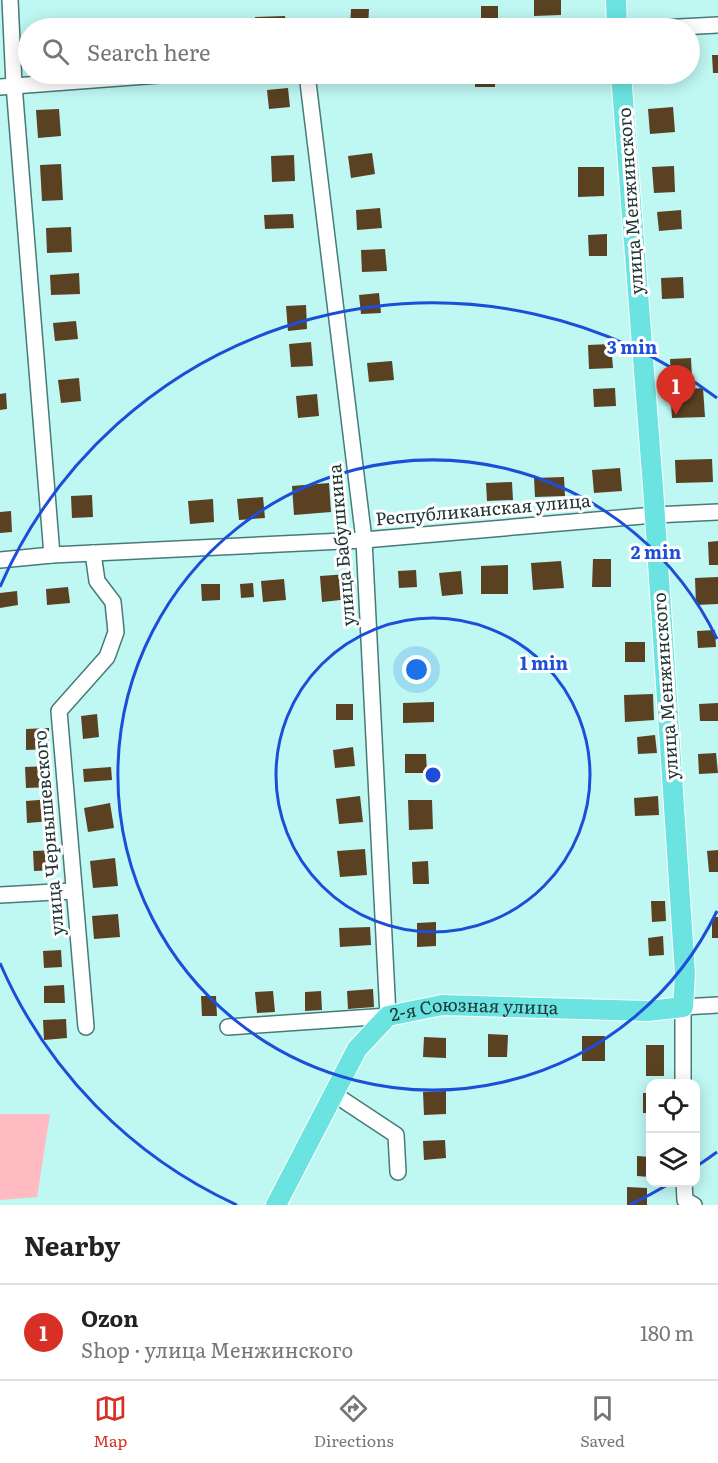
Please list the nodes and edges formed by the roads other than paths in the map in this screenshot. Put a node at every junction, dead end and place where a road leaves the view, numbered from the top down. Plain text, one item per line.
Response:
1 (10, 0) edge
2 (616, 0) edge
3 (617, 18) edge
4 (718, 24) edge
5 (700, 25) edge
6 (34, 84) edge
7 (308, 84) edge
8 (622, 84) edge
9 (7, 86) edge
10 (718, 512) edge
11 (654, 515) junction
12 (364, 540) junction
13 (93, 553) junction
14 (51, 555) junction
15 (0, 560) edge
16 (72, 891) junction
17 (0, 895) edge
18 (718, 1005) edge
19 (683, 1007) junction
20 (388, 1016) junction
21 (228, 1026) dead end
22 (86, 1027) dead end
23 (683, 1079) edge
24 (333, 1094) junction
25 (398, 1172) dead end
26 (685, 1187) edge
27 (689, 1202) edge
28 (276, 1205) edge

1 - 9 street
2 - 3 main road
4 - 5 street
6 - 9 street
7 - 12 street, улица Бабушкина
8 - 11 main road, улица Менжинского
9 - 14 street
10 - 11 street, Республиканская улица
11 - 12 street, Республиканская улица
11 - 19 main road, улица Менжинского
12 - 13 street, Республиканская улица
12 - 20 street, улица Бабушкина
13 - 14 street, Республиканская улица
13 - 16 street, улица Чернышевского
14 - 15 street, Республиканская улица
16 - 17 street
16 - 22 street, улица Чернышевского
18 - 19 street, 2-я Союзная улица
19 - 20 main road, 2-я Союзная улица
19 - 23 street, улица Менжинского
20 - 21 street, 2-я Союзная улица
20 - 24 main road
24 - 25 street
24 - 28 main road
26 - 27 street

